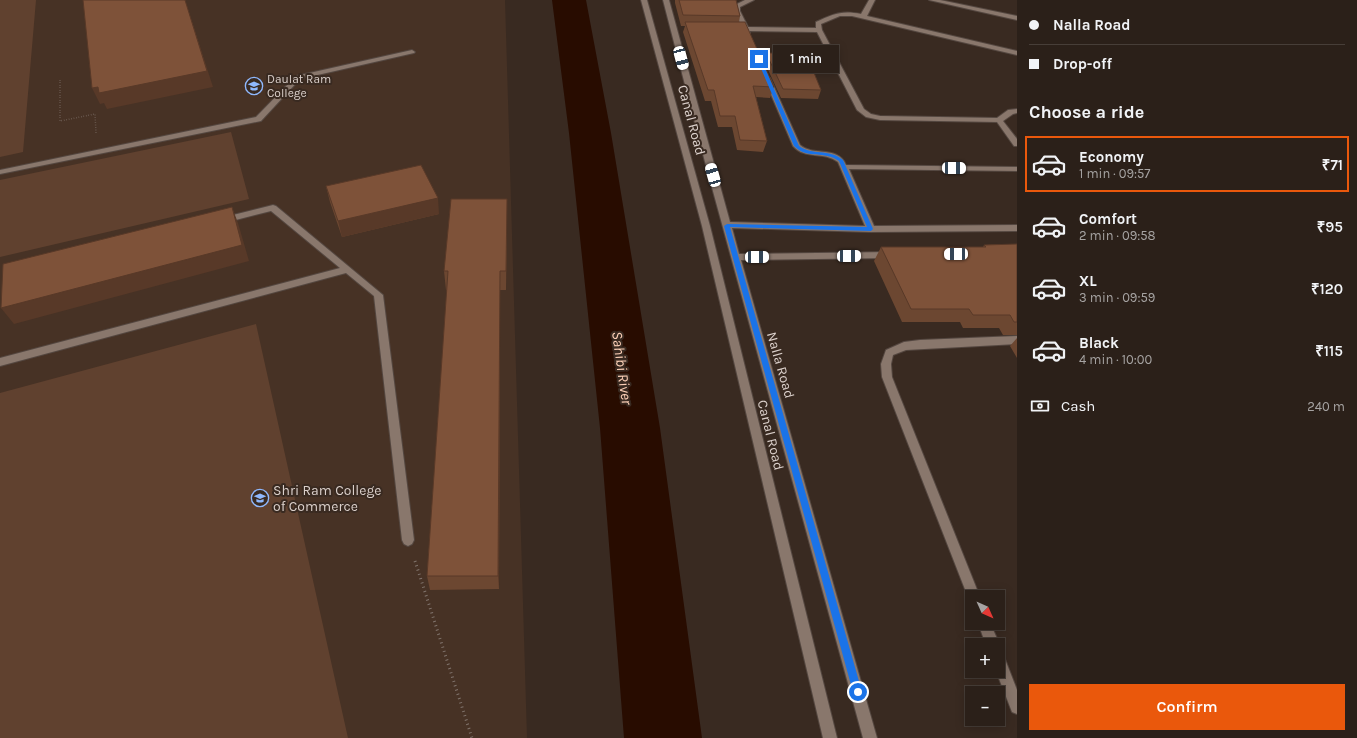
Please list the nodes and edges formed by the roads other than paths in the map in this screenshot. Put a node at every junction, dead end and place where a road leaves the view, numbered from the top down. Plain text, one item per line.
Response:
1 (644, 0) edge
2 (666, 0) edge
3 (751, 0) edge
4 (872, 0) edge
5 (932, 0) edge
6 (863, 17) junction
7 (1017, 18) edge
8 (732, 29) edge
9 (746, 29) junction
10 (819, 30) junction
11 (752, 44) edge
12 (412, 52) dead end
13 (1017, 52) edge
14 (765, 73) edge
15 (1017, 111) edge
16 (999, 120) junction
17 (1017, 144) edge
18 (844, 167) junction
19 (1017, 169) edge
20 (0, 172) edge
21 (212, 222) edge
22 (727, 226) junction
23 (1017, 228) edge
24 (871, 229) junction
25 (899, 255) edge
26 (736, 257) junction
27 (346, 270) junction
28 (1017, 340) edge
29 (0, 362) edge
30 (408, 540) road end
31 (971, 590) edge
32 (1005, 677) edge
33 (1017, 707) edge
34 (830, 738) edge
35 (870, 738) edge

1 - 34 street, Canal Road
2 - 22 street, Nalla Road
3 - 9 street
4 - 6 street
5 - 7 street
6 - 10 street
6 - 13 street
8 - 9 street
9 - 10 street
9 - 11 street
10 - 16 street
12 - 20 street
14 - 18 street
15 - 16 street
16 - 17 street
18 - 19 street
18 - 24 street
21 - 27 street
22 - 24 street
22 - 26 street, Nalla Road
23 - 24 street
25 - 26 street
26 - 35 street, Nalla Road
27 - 29 street
27 - 30 street
28 - 31 street
32 - 33 street

